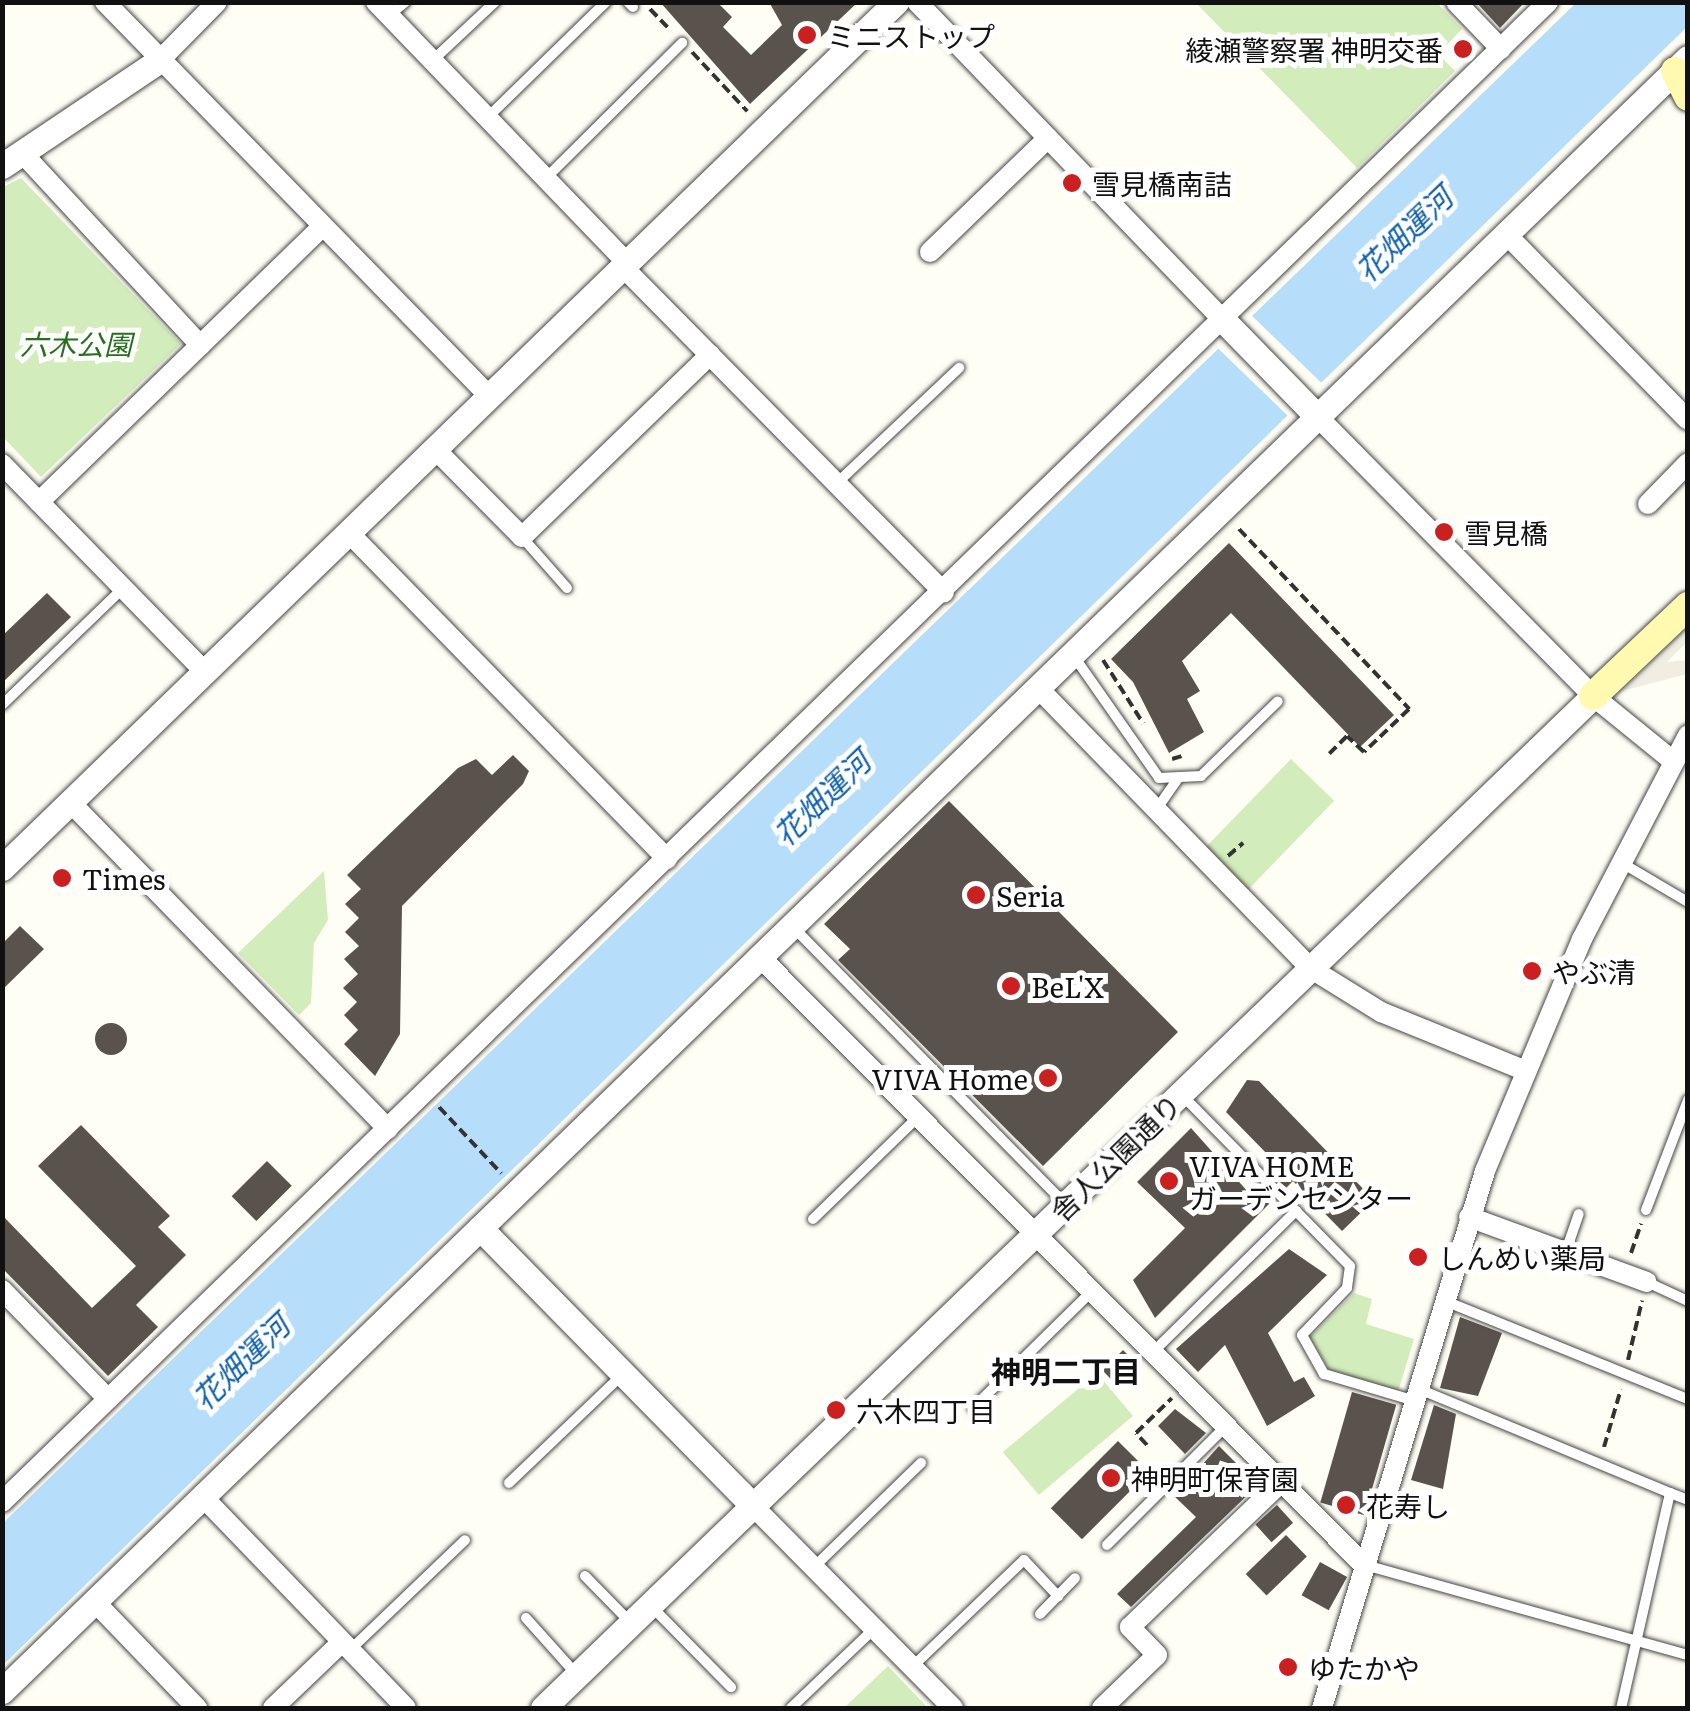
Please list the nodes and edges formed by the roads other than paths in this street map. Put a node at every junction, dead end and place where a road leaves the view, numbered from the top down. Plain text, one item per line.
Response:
1 (104, 2) edge
2 (217, 2) edge
3 (495, 2) edge
4 (606, 2) edge
5 (896, 2) edge
6 (917, 2) edge
7 (1456, 2) edge
8 (1548, 2) edge
9 (390, 7) edge
10 (682, 42) road end
11 (1500, 49) junction
12 (160, 60) junction
13 (432, 61) junction
14 (1681, 64) edge
15 (1688, 96) edge
16 (487, 118) junction
17 (1048, 138) junction
18 (14, 161) edge
19 (546, 178) junction
20 (322, 227) junction
21 (1506, 234) junction
22 (930, 252) dead end
23 (626, 265) junction
24 (1225, 322) junction
25 (200, 345) junction
26 (710, 355) junction
27 (959, 368) dead end
28 (490, 398) junction
29 (1314, 413) junction
30 (1688, 420) edge
31 (436, 450) junction
32 (1688, 463) edge
33 (2, 464) edge
34 (837, 483) junction
35 (40, 502) junction
36 (1648, 504) dead end
37 (350, 534) junction
38 (522, 537) junction
39 (123, 588) junction
40 (567, 588) dead end
41 (944, 592) junction
42 (1688, 606) edge
43 (1084, 654) junction
44 (205, 672) junction
45 (1038, 688) junction
46 (1592, 696) junction
47 (1278, 701) dead end
48 (2, 705) edge
49 (1688, 736) edge
50 (1673, 761) junction
51 (1179, 777) junction
52 (70, 802) junction
53 (1156, 810) junction
54 (667, 859) junction
55 (1622, 863) junction
56 (2, 868) edge
57 (1688, 902) edge
58 (791, 926) junction
59 (759, 956) junction
60 (1310, 968) junction
61 (1524, 1070) junction
62 (1181, 1094) junction
63 (1688, 1100) edge
64 (916, 1120) junction
65 (388, 1129) junction
66 (1065, 1204) junction
67 (1646, 1210) road end
68 (1296, 1211) junction
69 (1579, 1214) dead end
70 (1468, 1216) junction
71 (813, 1219) dead end
72 (480, 1228) junction
73 (1033, 1234) junction
74 (1566, 1251) junction
75 (1647, 1282) joint
76 (2, 1290) edge
77 (1090, 1292) junction
78 (1444, 1300) junction
79 (1688, 1301) edge
80 (1150, 1354) junction
81 (622, 1375) junction
82 (1416, 1395) junction
83 (108, 1399) junction
84 (1688, 1399) edge
85 (973, 1408) dead end
86 (1223, 1429) junction
87 (920, 1463) dead end
88 (509, 1483) dead end
89 (1278, 1485) junction
90 (1670, 1493) junction
91 (204, 1498) junction
92 (1688, 1500) edge
93 (2, 1502) edge
94 (752, 1506) junction
95 (465, 1540) dead end
96 (1107, 1545) dead end
97 (1364, 1564) junction
98 (815, 1566) junction
99 (585, 1576) dead end
100 (1075, 1578) dead end
101 (1058, 1596) junction
102 (96, 1603) junction
103 (641, 1614) junction
104 (1040, 1614) dead end
105 (526, 1618) dead end
106 (875, 1628) junction
107 (1634, 1640) junction
108 (345, 1647) junction
109 (1688, 1655) edge
110 (912, 1667) junction
111 (578, 1676) junction
112 (731, 1687) dead end
113 (2, 1692) edge
114 (400, 1707) edge
115 (198, 1708) edge
116 (273, 1708) edge
117 (544, 1708) edge
118 (791, 1708) edge
119 (953, 1708) edge
120 (1102, 1708) edge
121 (1322, 1708) edge
122 (1621, 1708) edge

1 - 12 street
2 - 12 street
3 - 13 lane
4 - 16 lane
5 - 23 street
6 - 17 street
7 - 11 street
8 - 11 street
9 - 13 street
10 - 19 lane
11 - 24 street
12 - 18 street
12 - 20 street
13 - 16 street
14 - 15 main road
14 - 21 street
16 - 19 street
17 - 22 street
17 - 24 street
18 - 25 street
19 - 23 street
20 - 25 street
20 - 28 street
21 - 29 street
21 - 30 street
23 - 26 street
23 - 28 street
24 - 29 street
24 - 41 street
25 - 35 street
26 - 34 street
26 - 38 street
27 - 34 lane
28 - 31 street
29 - 43 street
29 - 46 street
31 - 37 street
31 - 38 street
32 - 36 street
33 - 35 street
34 - 41 street
35 - 39 street
37 - 44 street
37 - 54 street
38 - 40 lane
39 - 44 street
39 - 48 lane
41 - 54 street
42 - 46 main road, 舎人公園通り
43 - 45 street
43 - 51 lane
44 - 52 street
45 - 53 street
45 - 58 street
46 - 50 street
46 - 60 street, 舎人公園通り
47 - 51 lane
49 - 50 street
50 - 55 street
51 - 53 lane
52 - 56 street
52 - 65 street
53 - 60 street
54 - 65 street
55 - 57 lane
55 - 61 street
58 - 59 street
58 - 66 lane
59 - 64 street
59 - 72 street
60 - 61 street
60 - 62 street, 舎人公園通り
61 - 70 street
62 - 66 street, 舎人公園通り
62 - 68 lane
63 - 67 lane
64 - 71 lane
64 - 73 street
65 - 83 street
66 - 73 street, 舎人公園通り
68 - 80 lane
68 - 82 lane
69 - 74 lane
70 - 74 street
70 - 78 street
72 - 81 street
72 - 91 street
73 - 77 street
73 - 94 street, 舎人公園通り
74 - 75 street
75 - 79 lane
76 - 83 street
77 - 80 street
77 - 85 lane
78 - 82 street
78 - 84 lane
80 - 86 street
81 - 88 lane
81 - 94 street
82 - 90 lane
82 - 97 street
83 - 93 street
86 - 89 street
86 - 96 lane
87 - 98 lane
89 - 97 street
89 - 120 street
90 - 92 lane
90 - 107 lane
91 - 102 street
91 - 108 street
94 - 98 street
94 - 103 street, 舎人公園通り
95 - 108 lane
97 - 107 lane
97 - 121 street
98 - 106 street
99 - 103 lane
100 - 101 lane
101 - 104 lane
101 - 110 lane
102 - 113 street
102 - 115 street
103 - 111 street, 舎人公園通り
103 - 112 lane
105 - 111 lane
106 - 110 street
106 - 118 lane
107 - 109 lane
107 - 122 lane
108 - 114 street
108 - 116 street
110 - 119 street
111 - 117 street, 舎人公園通り

